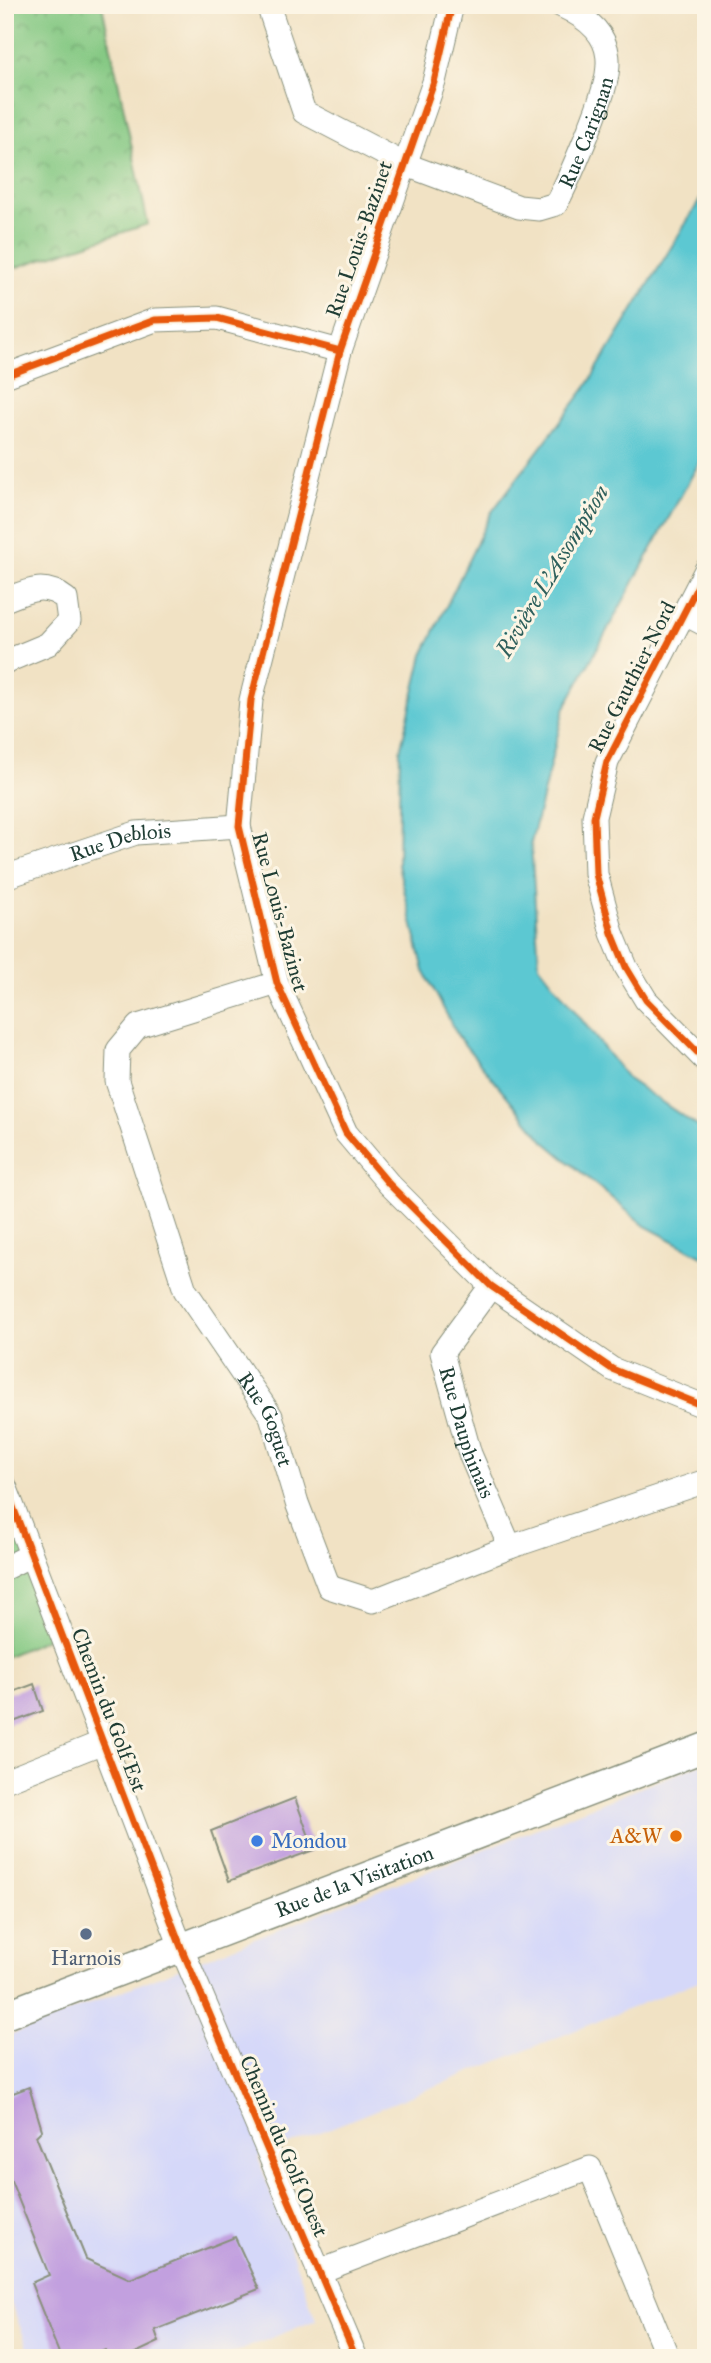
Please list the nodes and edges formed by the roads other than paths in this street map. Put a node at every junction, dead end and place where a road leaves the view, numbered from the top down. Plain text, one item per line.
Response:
1 (268, 5) edge
2 (452, 5) edge
3 (560, 5) edge
4 (404, 164) junction
5 (340, 351) junction
6 (5, 376) edge
7 (706, 570) edge
8 (5, 600) edge
9 (684, 613) junction
10 (706, 625) edge
11 (5, 662) edge
12 (239, 827) junction
13 (5, 877) edge
14 (277, 983) junction
15 (706, 1061) edge
16 (491, 1286) junction
17 (706, 1407) edge
18 (706, 1481) edge
19 (5, 1486) edge
20 (510, 1547) junction
21 (31, 1555) junction
22 (5, 1568) edge
23 (103, 1742) junction
24 (706, 1747) edge
25 (5, 1780) edge
26 (181, 1947) junction
27 (5, 2015) edge
28 (318, 2272) junction
29 (356, 2358) edge
30 (668, 2358) edge

1 - 4 street
2 - 4 street, Rue Louis-Bazinet
3 - 4 street, Rue Carignan
4 - 5 street, Rue Louis-Bazinet
5 - 6 street
5 - 12 street, Rue Louis-Bazinet
7 - 9 street, Rue Gauthier Nord
8 - 11 street
9 - 10 street
9 - 15 street, Rue Gauthier Nord
12 - 13 street, Rue Deblois
12 - 14 street, Rue Louis-Bazinet
14 - 16 street, Rue Louis-Bazinet
14 - 20 street, Rue Goguet
16 - 17 street, Rue Louis-Bazinet
16 - 20 street, Rue Dauphinais
18 - 20 street, Rue Goguet
19 - 21 street, Chemin du Golf Est
21 - 22 street
21 - 23 street, Chemin du Golf Est
23 - 25 street
23 - 26 street, Chemin du Golf Est
24 - 26 main road, Rue de la Visitation
26 - 27 main road, Rue de la Visitation
26 - 28 street, Chemin du Golf Ouest
28 - 29 street, Chemin du Golf Ouest
28 - 30 street

